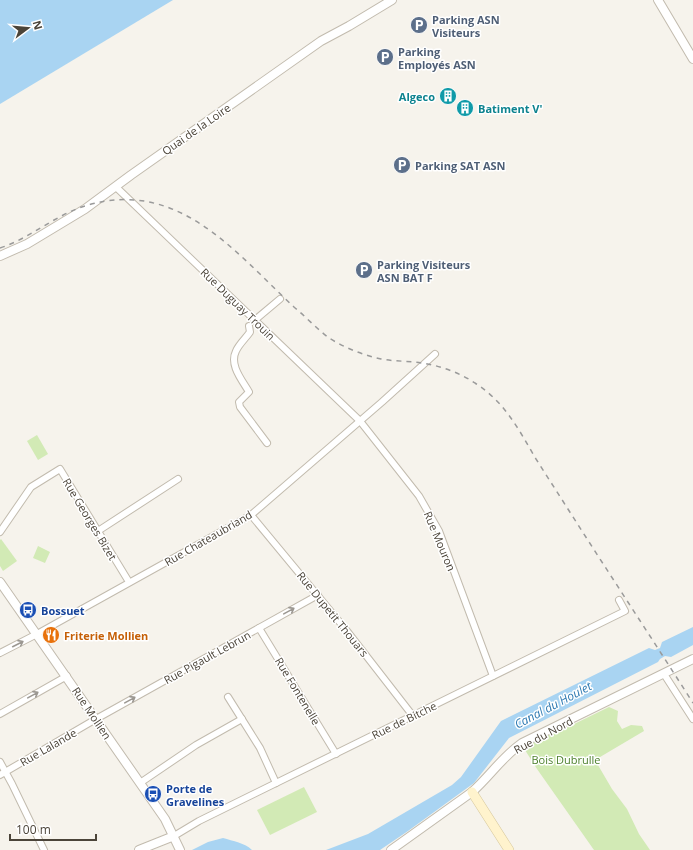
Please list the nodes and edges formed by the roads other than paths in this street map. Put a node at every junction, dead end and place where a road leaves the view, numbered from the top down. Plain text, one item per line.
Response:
1 (392, 0) edge
2 (658, 0) edge
3 (693, 59) edge
4 (116, 187) junction
5 (0, 256) edge
6 (280, 299) dead end
7 (255, 320) junction
8 (249, 326) dead end
9 (435, 354) dead end
10 (360, 421) junction
11 (267, 443) dead end
12 (178, 479) dead end
13 (251, 515) junction
14 (98, 531) junction
15 (0, 532) edge
16 (0, 582) edge
17 (129, 582) junction
18 (318, 595) junction
19 (619, 600) dead end
20 (259, 628) junction
21 (37, 634) junction
22 (0, 653) edge
23 (693, 660) edge
24 (664, 674) junction
25 (67, 676) junction
26 (493, 676) junction
27 (228, 697) dead end
28 (0, 714) edge
29 (413, 716) junction
30 (96, 719) junction
31 (242, 719) junction
32 (693, 719) edge
33 (336, 754) junction
34 (0, 762) edge
35 (6, 772) junction
36 (0, 775) edge
37 (140, 783) junction
38 (276, 783) junction
39 (472, 792) junction
40 (174, 836) junction
41 (180, 849) edge
42 (44, 850) edge
43 (139, 850) edge
44 (391, 850) edge
45 (509, 850) edge

1 - 4 street, Quai de la Loire
2 - 3 street
4 - 5 street, Quai de la Loire
4 - 7 street, Rue Duguay Trouin
6 - 7 street
7 - 10 street, Rue Duguay Trouin
8 - 11 street
9 - 10 street, Rue Chateaubriand
10 - 13 street, Rue Chateaubriand
10 - 26 street, Rue Mouron
12 - 14 street
13 - 17 street, Rue Chateaubriand
13 - 18 street, Rue Dupetit Thouars
14 - 15 street, Rue Georges Bizet
14 - 17 street, Rue Georges Bizet
16 - 21 street, Rue Mollien
17 - 21 street, Rue Chateaubriand
20 -> 18 street, Rue Pigault Lebrun
18 - 29 street, Rue Dupetit Thouars
19 - 26 street, Rue de Bitche
30 -> 20 street, Rue Pigault Lebrun
20 - 33 street, Rue Fontenelle
22 -> 21 street, Rue Chateaubriand
21 - 25 street, Rue Mollien
23 - 24 street, Rue du Nord
24 - 32 street
24 - 39 street, Rue du Nord
28 -> 25 street
25 - 30 street, Rue Mollien
26 - 29 street, Rue de Bitche
27 - 31 street
29 - 33 street, Rue de Bitche
30 - 35 street, Rue Lalande
30 - 37 street, Rue Mollien
31 - 37 street
31 - 38 street
33 - 38 street, Rue de Bitche
34 - 35 street
35 - 36 street, Rue Lalande
35 - 42 street
37 - 40 street, Rue Mollien
38 - 40 street, Rue de Bitche
39 - 44 street, Rue du Nord
39 - 45 main road
40 - 41 street, Rue Mollien
40 - 43 street

